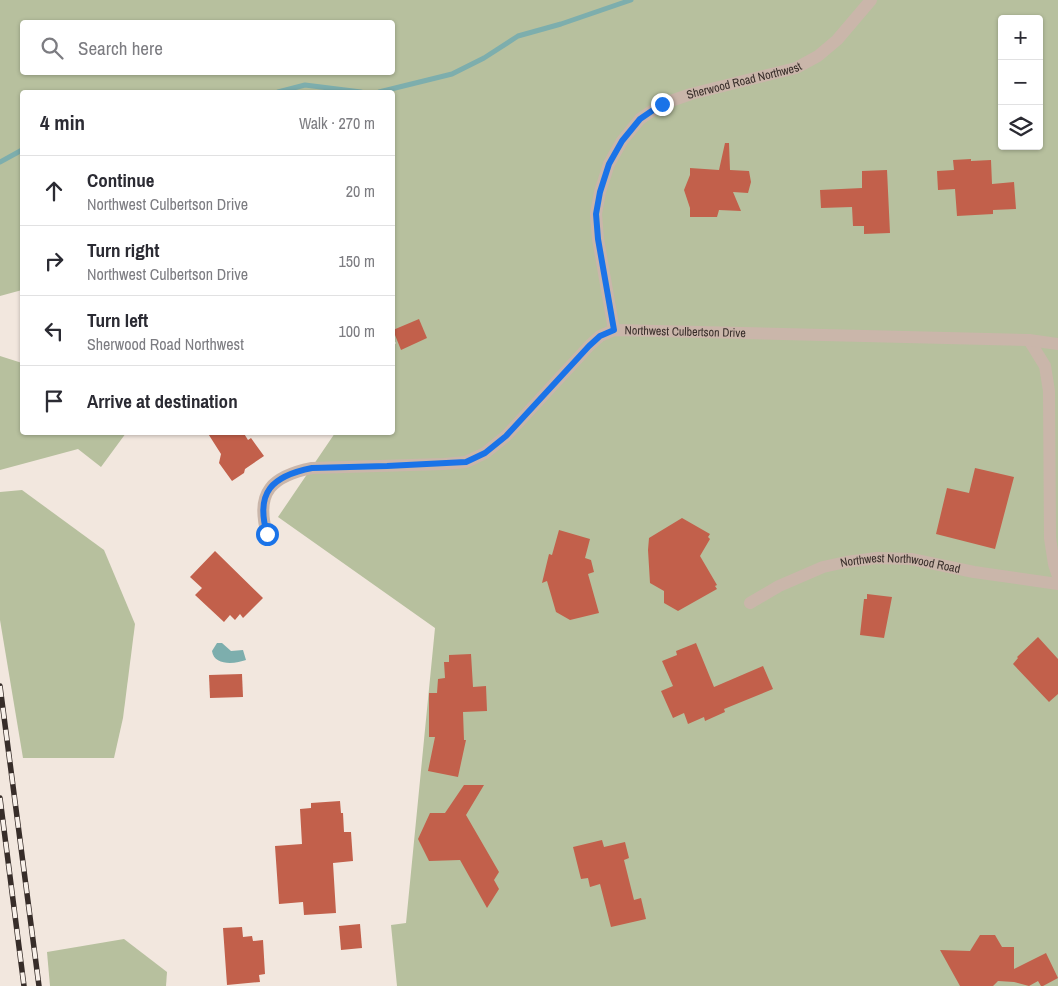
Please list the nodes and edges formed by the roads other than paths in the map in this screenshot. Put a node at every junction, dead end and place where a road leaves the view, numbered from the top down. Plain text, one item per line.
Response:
1 (871, 0) edge
2 (614, 330) junction
3 (1029, 340) junction
4 (1058, 344) edge
5 (267, 534) dead end
6 (1058, 576) edge
7 (1058, 584) edge
8 (750, 603) dead end

1 - 2 street, Sherwood Road Northwest
2 - 3 street, Northwest Culbertson Drive
2 - 5 street, Northwest Culbertson Drive
3 - 4 street, Northwest Culbertson Drive
3 - 6 street
7 - 8 street, Northwest Northwood Road

